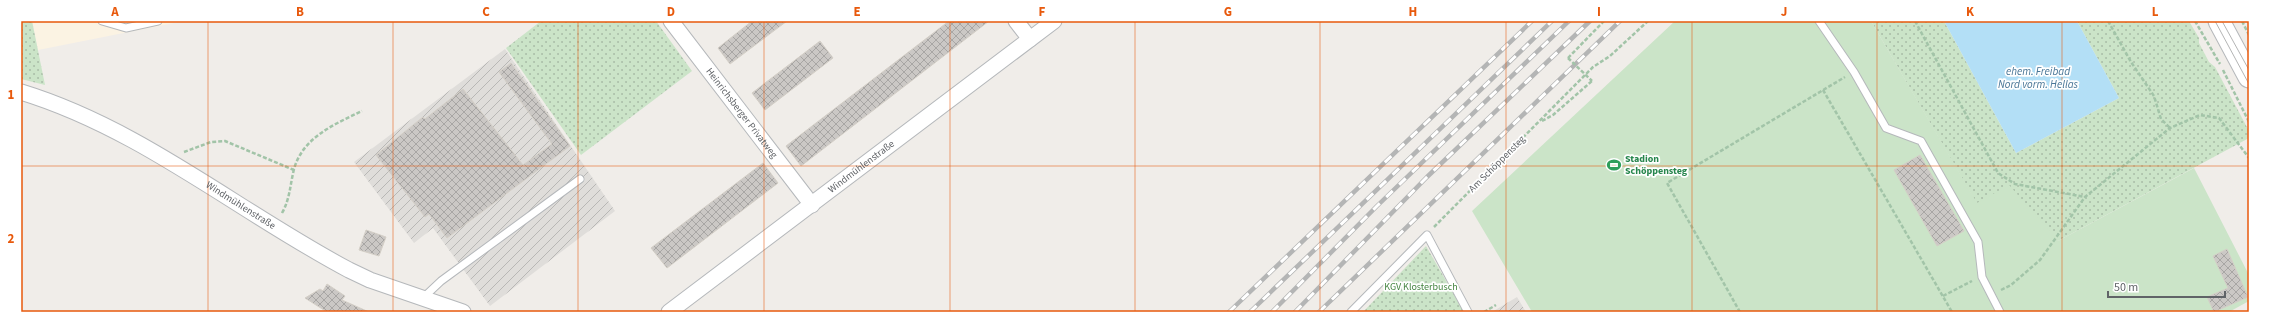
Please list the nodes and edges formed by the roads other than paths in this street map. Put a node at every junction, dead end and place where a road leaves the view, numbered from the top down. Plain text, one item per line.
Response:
1 (102, 21) edge
2 (158, 21) edge
3 (671, 21) edge
4 (1016, 21) edge
5 (1054, 21) edge
6 (1819, 21) edge
7 (2219, 21) edge
8 (1030, 39) junction
9 (2249, 77) edge
10 (21, 92) edge
11 (580, 179) dead end
12 (812, 205) junction
13 (423, 298) junction
14 (464, 312) edge
15 (669, 312) edge
16 (1351, 312) edge
17 (1468, 312) edge
18 (2000, 312) edge

1 - 2 lane
3 - 12 street, Heinrichsberger Privatweg
4 - 8 street
5 - 8 street, Windmühlenstraße
6 - 18 lane
7 - 9 main road
8 - 12 street, Windmühlenstraße
10 - 13 street, Windmühlenstraße
11 - 13 lane
12 - 15 street, Windmühlenstraße
13 - 14 street, Windmühlenstraße
16 - 17 lane

